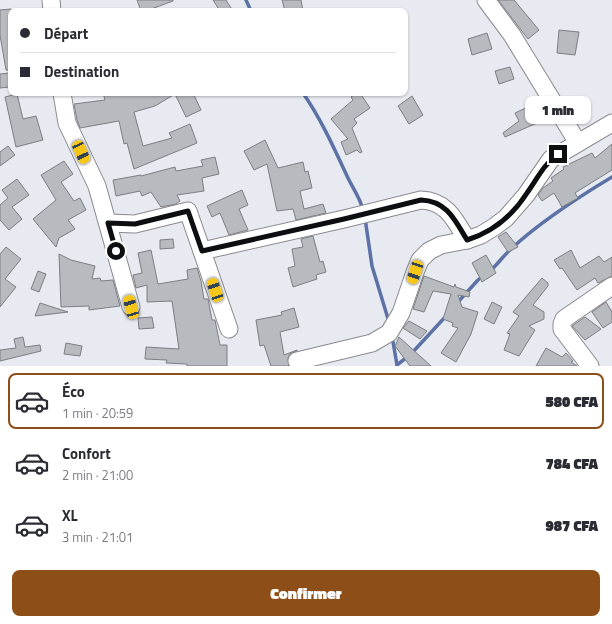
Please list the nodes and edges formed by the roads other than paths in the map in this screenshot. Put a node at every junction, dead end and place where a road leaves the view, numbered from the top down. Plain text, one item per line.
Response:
1 (486, 0) edge
2 (62, 96) edge
3 (612, 123) edge
4 (578, 143) junction
5 (108, 223) junction
6 (467, 240) junction
7 (202, 251) junction
8 (612, 286) edge
9 (131, 307) dead end
10 (228, 329) dead end
11 (297, 361) dead end
12 (590, 366) edge

1 - 4 street
2 - 5 street
3 - 4 street
4 - 6 street
5 - 7 street
5 - 9 street
6 - 7 street
6 - 11 street
7 - 10 street
8 - 12 street

